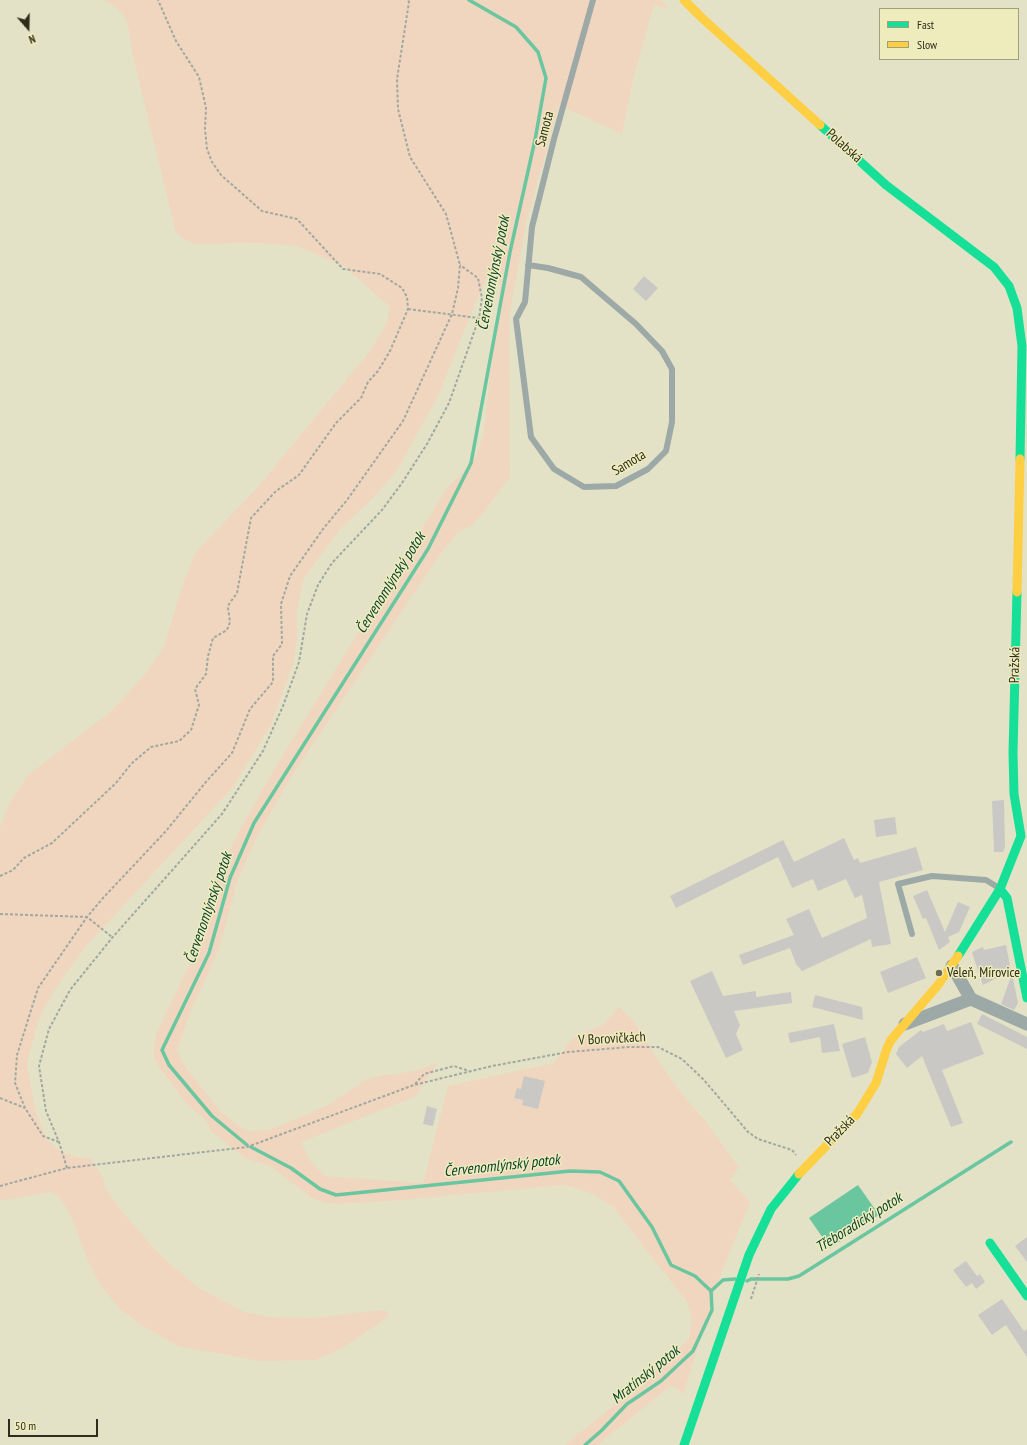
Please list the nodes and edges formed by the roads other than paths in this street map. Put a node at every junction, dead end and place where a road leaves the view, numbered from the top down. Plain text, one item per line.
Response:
1 (593, 0) edge
2 (684, 0) edge
3 (528, 265) junction
4 (1009, 286) joint
5 (1024, 349) edge
6 (1024, 834) edge
7 (1000, 888) junction
8 (912, 934) dead end
9 (952, 966) junction
10 (1027, 998) edge
11 (971, 999) junction
12 (904, 1024) junction
13 (1027, 1024) edge
14 (990, 1243) dead end
15 (1027, 1296) edge
16 (684, 1445) edge

1 - 3 lane, Samota
2 - 4 street, Polabská
3 - 3 lane, Samota
4 - 5 street, Pražská
5 - 6 street, Pražská
6 - 7 street, Pražská
7 - 8 lane
7 - 9 street, Pražská
7 - 10 street
9 - 11 street
9 - 12 street, Pražská
11 - 12 street
11 - 13 street
12 - 16 street, Pražská
14 - 15 street

